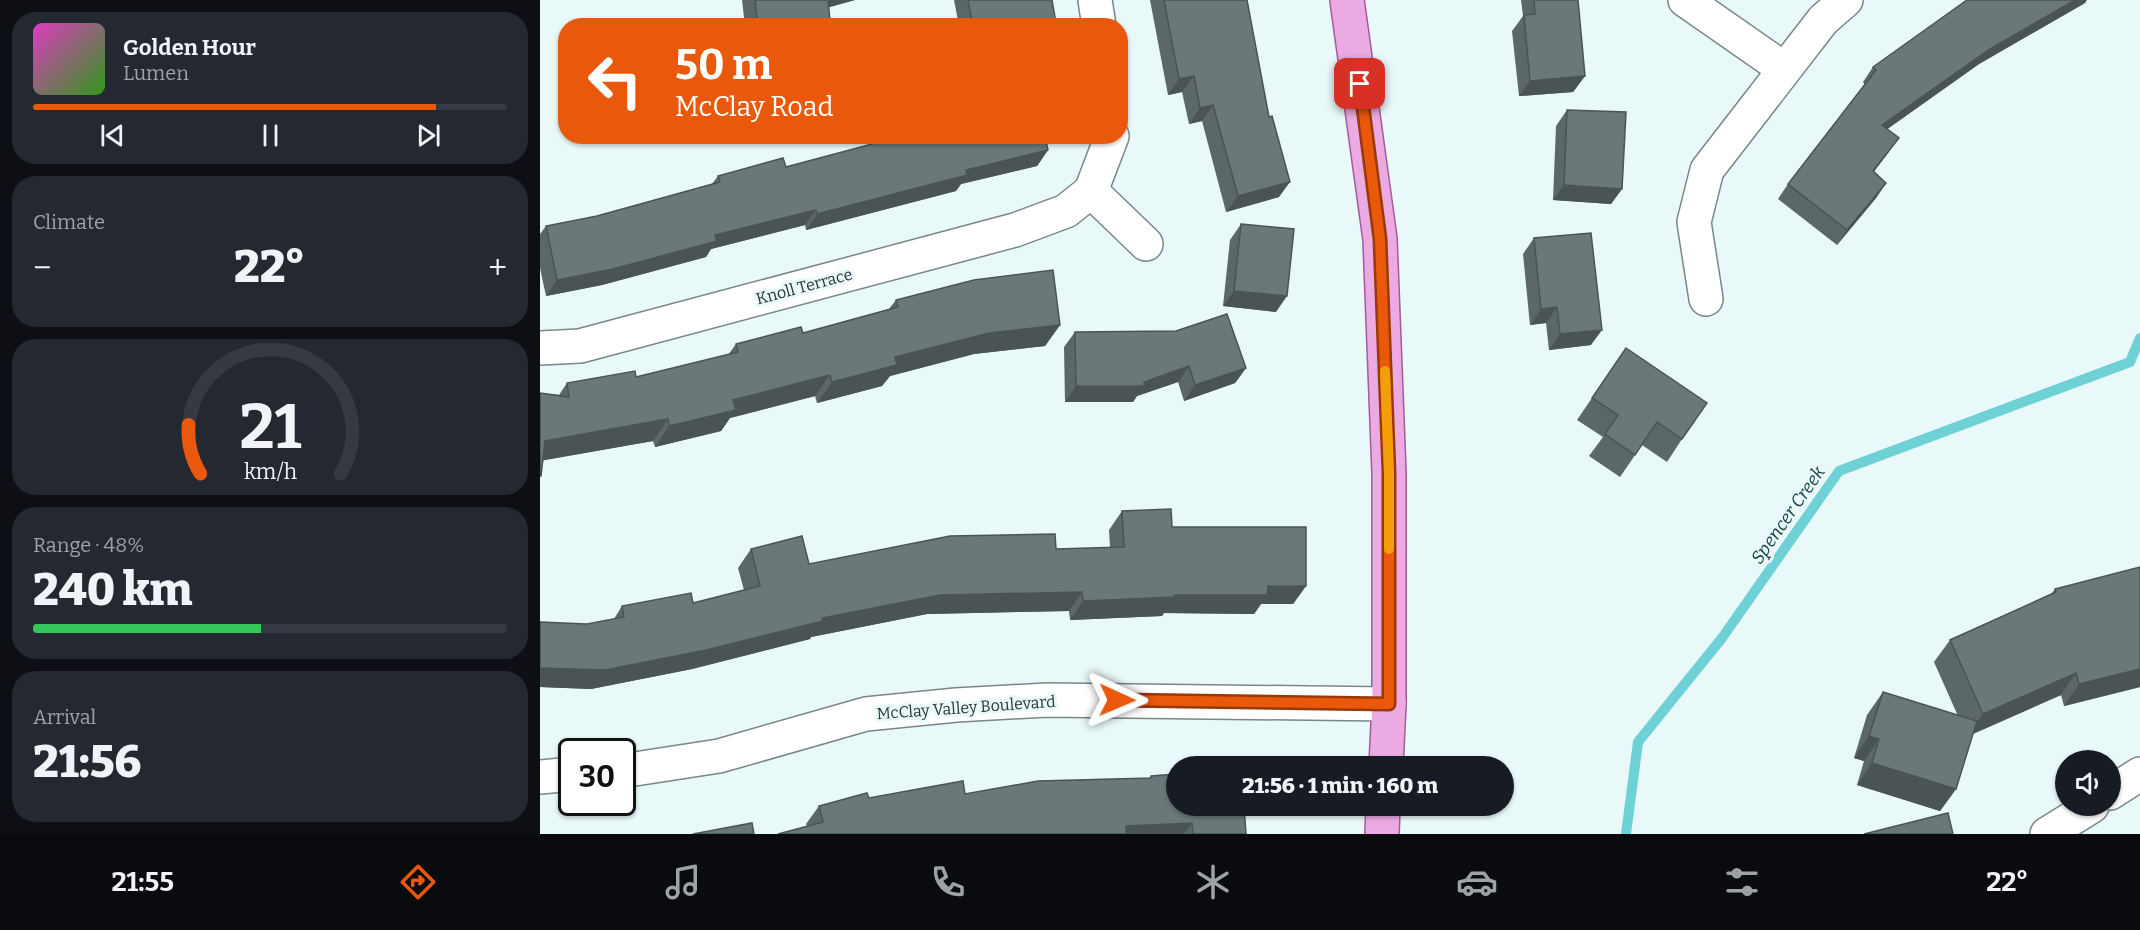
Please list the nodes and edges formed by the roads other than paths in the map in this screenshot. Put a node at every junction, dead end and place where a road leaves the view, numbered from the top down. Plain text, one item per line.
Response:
1 (1095, 0) edge
2 (1347, 0) edge
3 (1685, 0) edge
4 (1846, 0) edge
5 (1098, 18) edge
6 (1784, 69) junction
7 (1109, 144) edge
8 (1091, 191) junction
9 (1146, 244) dead end
10 (1706, 299) dead end
11 (540, 348) edge
12 (1389, 704) junction
13 (1386, 756) edge
14 (636, 769) edge
15 (2140, 774) edge
16 (558, 775) edge
17 (540, 777) edge
18 (2121, 786) edge
19 (1383, 816) edge
20 (2076, 816) edge
21 (1382, 834) edge
22 (2047, 834) edge

1 - 5 street
2 - 12 main road
3 - 6 street
4 - 6 street
6 - 10 street
7 - 8 street
8 - 9 street
8 - 11 street, Knoll Terrace
12 - 13 main road
12 - 14 street, McClay Valley Boulevard
15 - 18 street
16 - 17 street
19 - 21 main road
20 - 22 street

